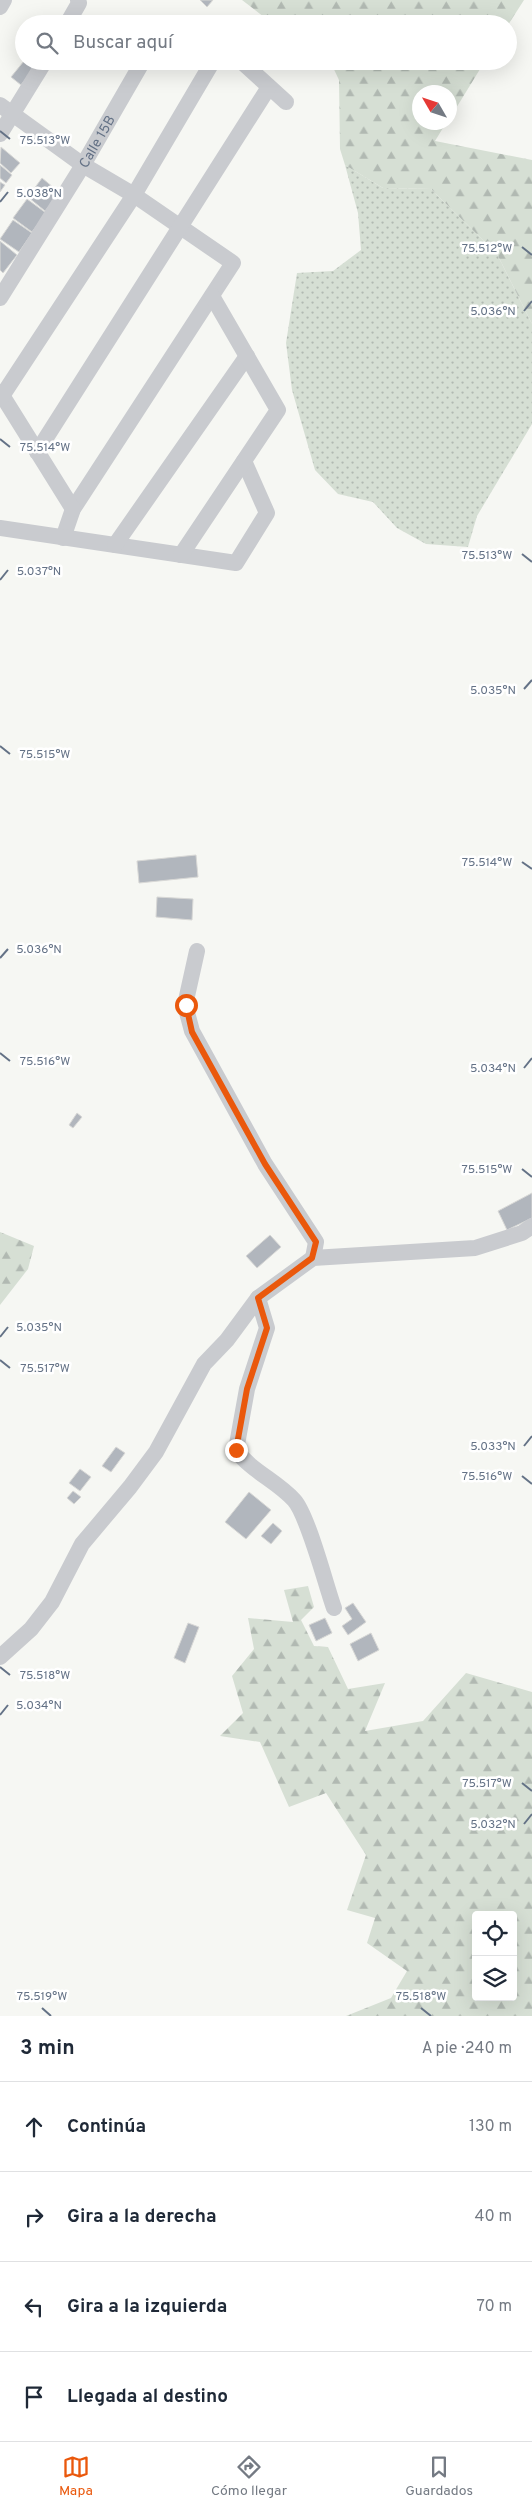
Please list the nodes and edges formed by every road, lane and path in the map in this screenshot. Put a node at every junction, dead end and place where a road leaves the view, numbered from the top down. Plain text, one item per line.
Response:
1 (4, 0) edge
2 (78, 0) edge
3 (0, 7) edge
4 (72, 15) edge
5 (38, 70) edge
6 (137, 70) edge
7 (209, 70) edge
8 (251, 70) edge
9 (269, 87) junction
10 (286, 102) dead end
11 (7, 110) edge
12 (0, 134) edge
13 (83, 165) junction
14 (134, 195) junction
15 (181, 227) junction
16 (212, 296) junction
17 (0, 298) edge
18 (247, 356) junction
19 (1, 394) edge
20 (38, 452) junction
21 (244, 461) junction
22 (72, 509) junction
23 (0, 528) edge
24 (63, 538) junction
25 (115, 545) junction
26 (181, 555) junction
27 (197, 951) dead end
28 (532, 1226) edge
29 (312, 1258) junction
30 (258, 1298) junction
31 (334, 1608) dead end
32 (0, 1657) edge

1 - 3 street
2 - 4 street
5 - 11 street
6 - 13 street, Calle 15B
7 - 14 street
8 - 9 street
9 - 10 street
9 - 15 street
11 - 12 street
11 - 13 street
13 - 14 street
13 - 17 street, Calle 15B
14 - 15 street
14 - 19 street
15 - 16 street
15 - 20 street
16 - 18 street
16 - 22 street
18 - 21 street
18 - 25 street
19 - 20 street
20 - 22 street
21 - 26 street
21 - 26 street
22 - 24 street
23 - 24 street
24 - 25 street
25 - 26 street
27 - 29 street
28 - 29 street
29 - 30 street
30 - 31 street
30 - 32 street

